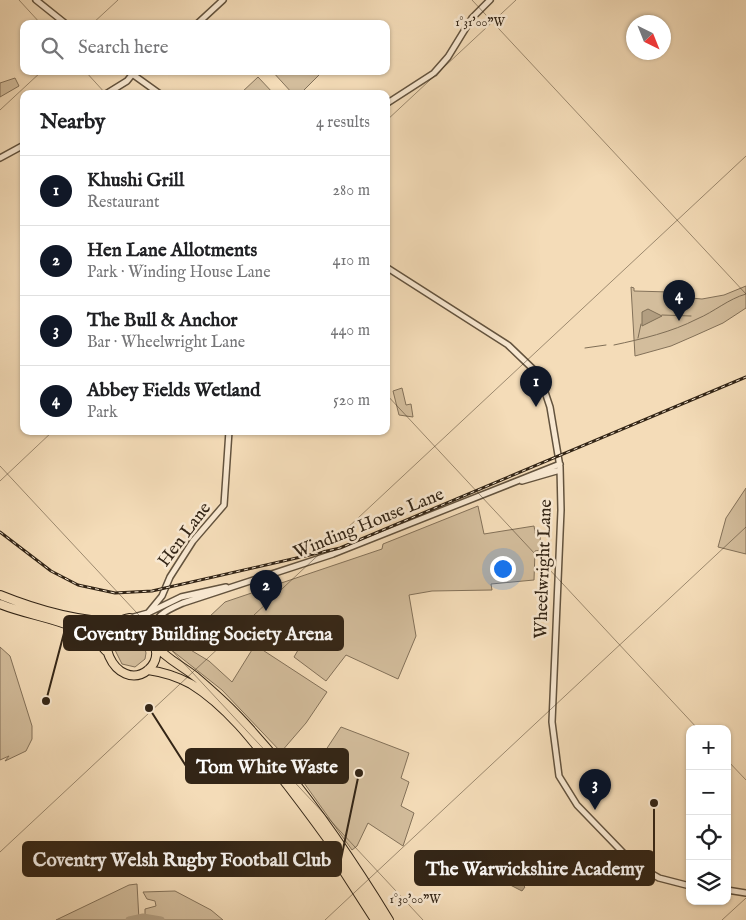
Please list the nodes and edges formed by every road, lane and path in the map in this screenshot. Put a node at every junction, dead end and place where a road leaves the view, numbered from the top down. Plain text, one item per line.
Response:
1 (36, 0) edge
2 (223, 0) edge
3 (490, 0) edge
4 (61, 20) edge
5 (202, 20) edge
6 (128, 75) edge
7 (136, 75) edge
8 (111, 90) edge
9 (155, 90) edge
10 (390, 101) edge
11 (20, 147) edge
12 (0, 158) edge
13 (390, 270) edge
14 (229, 435) edge
15 (560, 464) junction
16 (560, 470) junction
17 (478, 494) junction
18 (240, 585) junction
19 (0, 595) edge
20 (162, 596) junction
21 (0, 604) edge
22 (163, 606) junction
23 (148, 613) junction
24 (160, 615) junction
25 (130, 618) junction
26 (116, 622) junction
27 (151, 636) junction
28 (154, 644) junction
29 (106, 651) junction
30 (148, 670) junction
31 (276, 770) junction
32 (686, 885) edge
33 (731, 891) edge
34 (746, 893) edge
35 (375, 920) edge
36 (382, 920) edge
37 (389, 920) edge

1 - 4 street
2 - 5 street
3 - 10 street
6 - 8 street
7 - 9 street
11 - 12 street
13 - 15 street, Wheelwright Lane
14 - 20 street, Hen Lane
15 - 16 street, Wheelwright Lane
15 - 17 street, Winding House Lane
16 - 17 street, Winding House Lane
16 - 32 street, Wheelwright Lane
17 - 18 street, Winding House Lane
18 - 22 street, Winding House Lane
18 - 24 street, Winding House Lane
19 - 26 highway
20 - 22 street, Hen Lane
20 - 23 street, Hen Lane
21 - 29 highway
22 - 23 street, Winding House Lane
22 - 24 street, Hen Lane
23 - 25 street, Winding House Lane
24 - 27 street
25 - 26 highway
25 - 27 highway
26 - 29 highway
27 - 28 highway
28 - 30 highway
28 - 37 highway
29 - 30 highway
30 - 31 highway
31 - 35 highway
31 - 36 highway
33 - 34 street

